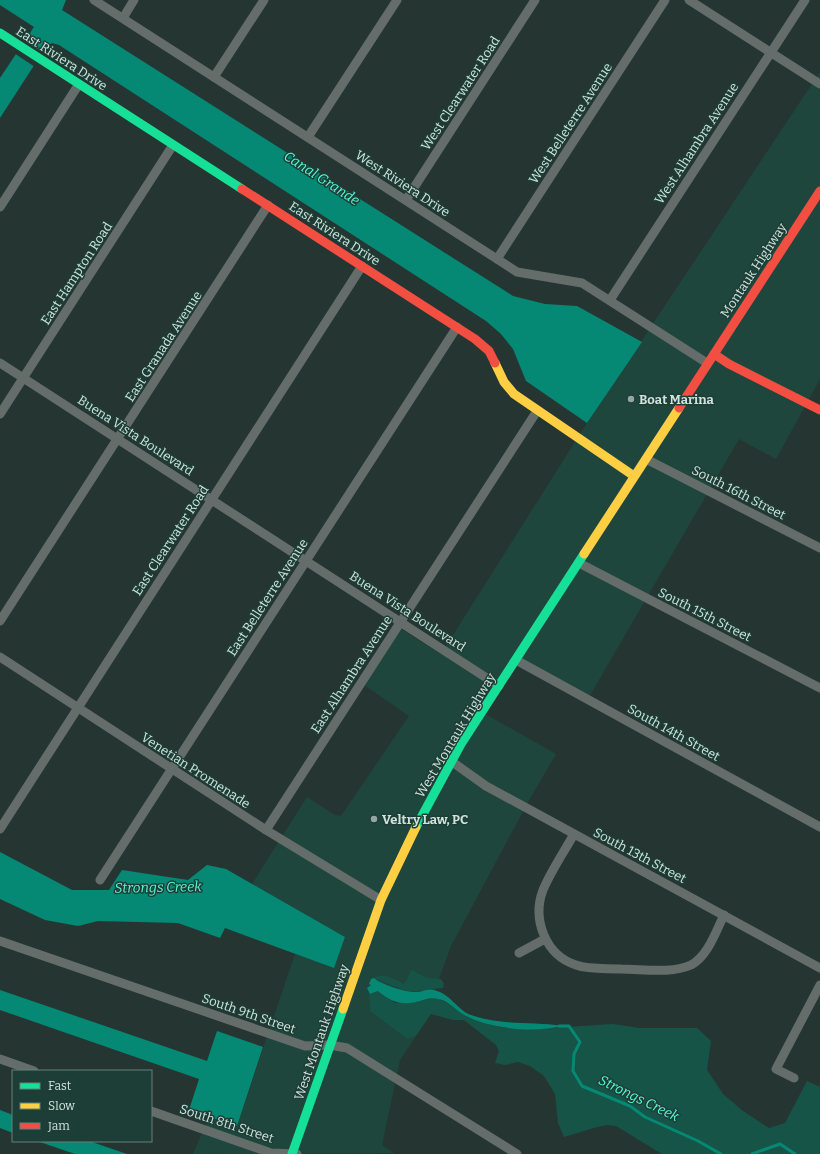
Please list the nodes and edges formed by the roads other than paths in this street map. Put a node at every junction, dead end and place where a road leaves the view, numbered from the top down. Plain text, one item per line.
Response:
1 (94, 0) edge
2 (134, 0) edge
3 (264, 0) edge
4 (397, 0) edge
5 (536, 0) edge
6 (665, 0) edge
7 (689, 0) edge
8 (805, 0) edge
9 (123, 18) junction
10 (0, 33) edge
11 (771, 52) junction
12 (214, 77) junction
13 (79, 84) junction
14 (820, 84) edge
15 (308, 137) junction
16 (173, 145) junction
17 (820, 191) edge
18 (406, 200) junction
19 (268, 205) junction
20 (0, 207) edge
21 (496, 260) junction
22 (362, 266) junction
23 (610, 300) junction
24 (457, 327) junction
25 (714, 354) junction
26 (0, 363) edge
27 (707, 363) junction
28 (24, 378) junction
29 (820, 410) edge
30 (537, 411) junction
31 (0, 414) edge
32 (119, 439) junction
33 (646, 459) junction
34 (634, 476) junction
35 (212, 499) junction
36 (820, 548) edge
37 (306, 560) junction
38 (579, 563) junction
39 (0, 621) edge
40 (400, 621) junction
41 (0, 657) edge
42 (516, 660) junction
43 (499, 686) junction
44 (820, 688) edge
45 (77, 708) junction
46 (451, 761) junction
47 (171, 769) junction
48 (820, 827) edge
49 (0, 829) edge
50 (266, 830) junction
51 (574, 834) junction
52 (100, 880) dead end
53 (381, 900) junction
54 (724, 915) junction
55 (545, 939) junction
56 (0, 941) edge
57 (519, 953) dead end
58 (820, 968) edge
59 (820, 985) edge
60 (330, 1045) junction
61 (0, 1059) edge
62 (31, 1070) edge
63 (794, 1078) dead end
64 (152, 1111) edge
65 (292, 1154) edge
66 (297, 1154) edge
67 (517, 1154) edge

1 - 9 street, West Riviera Drive
2 - 9 street
3 - 12 street
4 - 15 street
5 - 18 street, West Clearwater Road
6 - 21 street, West Belleterre Avenue
7 - 11 street
8 - 11 street, West Alhambra Avenue
9 - 12 street, West Riviera Drive
10 - 13 main road, East Riviera Drive
11 - 14 street
11 - 23 street, West Alhambra Avenue
12 - 15 street, West Riviera Drive
13 - 16 main road, East Riviera Drive
13 - 20 street
15 - 18 street, West Riviera Drive
16 - 19 main road, East Riviera Drive
16 - 28 street, East Hampton Road
17 - 25 main road, Montauk Highway
18 - 21 street, West Riviera Drive
19 - 22 main road, East Riviera Drive
19 - 32 street, East Granada Avenue
21 - 23 street, West Riviera Drive
22 - 24 main road, East Riviera Drive
22 - 35 street, East Clearwater Road
23 - 27 street, West Riviera Drive
24 - 30 main road, East Riviera Drive
24 - 37 street, East Belleterre Avenue
25 - 27 main road, Montauk Highway
25 - 29 main road
26 - 28 street, Buena Vista Boulevard
27 - 33 main road, West Montauk Highway
28 - 31 street, East Hampton Road
28 - 32 street, Buena Vista Boulevard
30 - 34 main road, East Riviera Drive
30 - 40 street, East Alhambra Avenue
32 - 35 street, Buena Vista Boulevard
32 - 39 street, East Granada Avenue
33 - 34 main road, West Montauk Highway
33 - 36 street, South 16th Street
34 - 38 main road, West Montauk Highway
35 - 37 street, Buena Vista Boulevard
35 - 45 street, East Clearwater Road
37 - 40 street, Buena Vista Boulevard
37 - 47 street, East Belleterre Avenue
38 - 42 main road, West Montauk Highway
38 - 44 street, South 15th Street
40 - 43 street, Buena Vista Boulevard
40 - 50 street, East Alhambra Avenue
41 - 45 street, Venetian Promenade
42 - 43 main road, West Montauk Highway
42 - 48 street, South 14th Street
43 - 46 main road, West Montauk Highway
45 - 47 street, Venetian Promenade
45 - 49 street, East Clearwater Road
46 - 51 street, South 13th Street
46 - 53 main road, West Montauk Highway
47 - 50 street, Venetian Promenade
47 - 52 street, East Belleterre Avenue
50 - 53 street, Venetian Promenade
51 - 54 street, South 13th Street
51 - 55 street
53 - 60 main road, West Montauk Highway
54 - 55 street
54 - 58 street, South 13th Street
55 - 57 street
56 - 60 street, South 9th Street
59 - 63 street
60 - 65 main road, West Montauk Highway
60 - 67 street, South 9th Street
61 - 62 street
64 - 65 street, South 8th Street
65 - 66 street, South 8th Street

